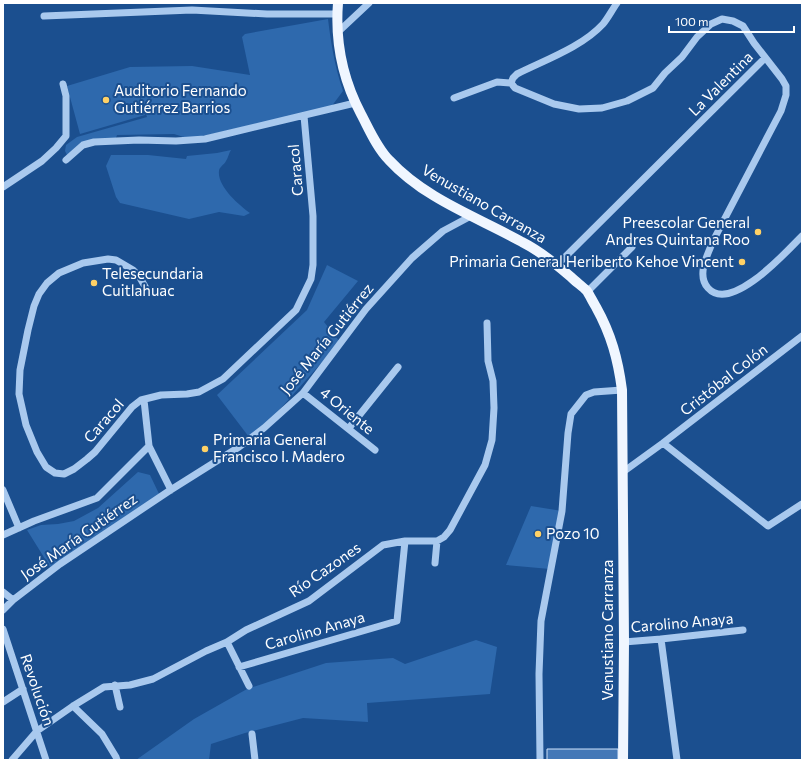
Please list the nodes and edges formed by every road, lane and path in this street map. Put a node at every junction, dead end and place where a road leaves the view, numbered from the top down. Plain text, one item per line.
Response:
1 (338, 3) edge
2 (369, 3) edge
3 (617, 3) edge
4 (337, 14) junction
5 (44, 16) dead end
6 (337, 33) junction
7 (766, 58) junction
8 (511, 83) junction
9 (63, 84) dead end
10 (454, 98) dead end
11 (355, 103) junction
12 (304, 116) junction
13 (66, 160) dead end
14 (3, 187) edge
15 (471, 216) junction
16 (802, 236) edge
17 (632, 247) dead end
18 (557, 265) junction
19 (147, 290) dead end
20 (587, 292) junction
21 (487, 323) dead end
22 (802, 336) edge
23 (398, 367) dead end
24 (622, 390) junction
25 (303, 393) junction
26 (144, 400) junction
27 (349, 428) junction
28 (663, 443) junction
29 (149, 446) junction
30 (375, 450) dead end
31 (623, 472) junction
32 (3, 490) edge
33 (171, 490) junction
34 (802, 504) edge
35 (19, 528) junction
36 (3, 535) edge
37 (437, 541) junction
38 (404, 542) junction
39 (435, 563) dead end
40 (3, 592) edge
41 (13, 600) junction
42 (3, 610) edge
43 (3, 629) edge
44 (743, 630) dead end
45 (661, 639) junction
46 (227, 642) junction
47 (624, 642) junction
48 (240, 666) junction
49 (115, 685) junction
50 (249, 686) dead end
51 (22, 689) junction
52 (3, 702) edge
53 (73, 706) junction
54 (120, 707) dead end
55 (38, 731) junction
56 (252, 734) dead end
57 (12, 760) edge
58 (46, 760) edge
59 (117, 760) edge
60 (255, 760) edge
61 (540, 760) edge
62 (623, 760) edge
63 (677, 760) edge

1 - 4 main road, Venustiano Carranza
2 - 6 street
3 - 8 street
4 - 5 street
4 - 6 main road, Venustiano Carranza
6 - 11 main road, Venustiano Carranza
7 - 8 street, La Valentina
7 - 16 street
7 - 18 street, La Valentina
8 - 10 street
9 - 14 street
11 - 12 street
11 - 15 main road, Venustiano Carranza
12 - 13 street
12 - 26 street, Caracol
15 - 18 main road, Venustiano Carranza
15 - 25 street, José María Gutiérrez
17 - 20 street
18 - 20 main road, Venustiano Carranza
19 - 26 street, Caracol
20 - 24 main road, Venustiano Carranza
21 - 37 street
22 - 28 street, Cristóbal Colón
23 - 27 street
24 - 31 main road, Venustiano Carranza
24 - 61 street
25 - 27 street, 4 Oriente
25 - 33 street, José María Gutiérrez
26 - 29 street
27 - 30 street, 4 Oriente
28 - 31 street, Cristóbal Colón
28 - 34 street
29 - 33 street
29 - 35 street
31 - 47 main road, Venustiano Carranza
32 - 35 street
33 - 41 street, José María Gutiérrez
35 - 36 street
37 - 38 street, Río Cazones
37 - 39 street
38 - 46 street, Río Cazones
38 - 48 street, Carolino Anaya
40 - 41 street
41 - 42 street, José María Gutiérrez
43 - 51 street, Revolución
44 - 45 street, Carolino Anaya
45 - 47 street, Carolino Anaya
45 - 63 street
46 - 48 street
46 - 49 street, Río Cazones
47 - 62 main road, Venustiano Carranza
48 - 50 street
49 - 53 street, Río Cazones
49 - 54 street
51 - 52 street
51 - 55 street, Revolución
53 - 55 street, Río Cazones
53 - 59 street
55 - 57 street, Río Cazones
55 - 58 street, Revolución
56 - 60 street

